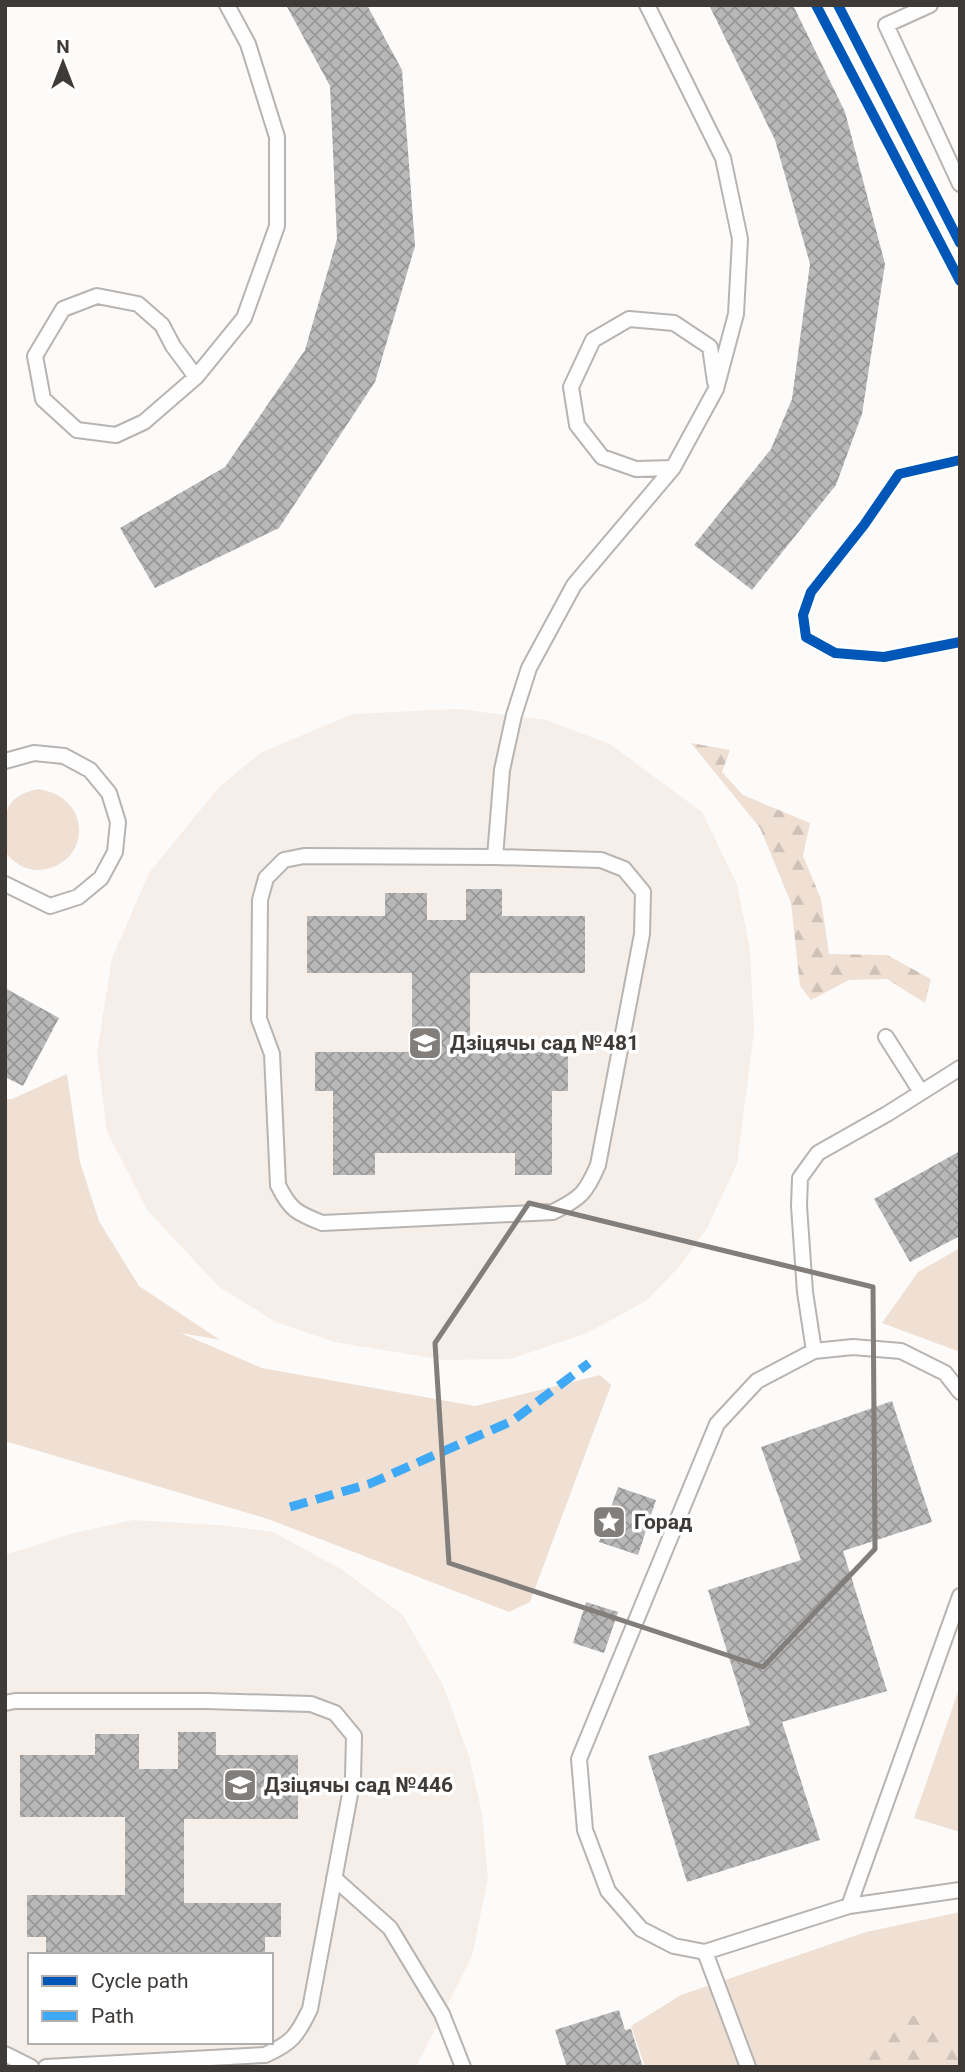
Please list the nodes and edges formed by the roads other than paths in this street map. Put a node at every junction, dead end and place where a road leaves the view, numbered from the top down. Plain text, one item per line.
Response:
1 (227, 5) edge
2 (647, 5) edge
3 (930, 5) edge
4 (960, 184) edge
5 (196, 377) junction
6 (716, 389) junction
7 (673, 468) junction
8 (5, 761) edge
9 (495, 857) junction
10 (5, 884) edge
11 (886, 1037) dead end
12 (960, 1068) edge
13 (922, 1092) junction
14 (814, 1351) junction
15 (960, 1392) edge
16 (960, 1596) edge
17 (5, 1703) edge
18 (334, 1878) junction
19 (960, 1890) edge
20 (849, 1906) junction
21 (705, 1952) junction
22 (5, 2054) edge
23 (31, 2067) edge
24 (46, 2067) edge
25 (463, 2067) edge
26 (748, 2067) edge

1 - 5 lane
2 - 6 lane
3 - 4 lane
5 - 5 lane
6 - 7 lane
6 - 7 lane
7 - 9 lane
8 - 10 lane
9 - 9 lane
11 - 13 lane
12 - 13 lane
13 - 14 lane
14 - 15 lane
14 - 21 lane
16 - 20 lane
17 - 18 lane
18 - 24 lane
18 - 25 lane
19 - 20 lane
20 - 21 lane
21 - 26 lane
22 - 23 lane

